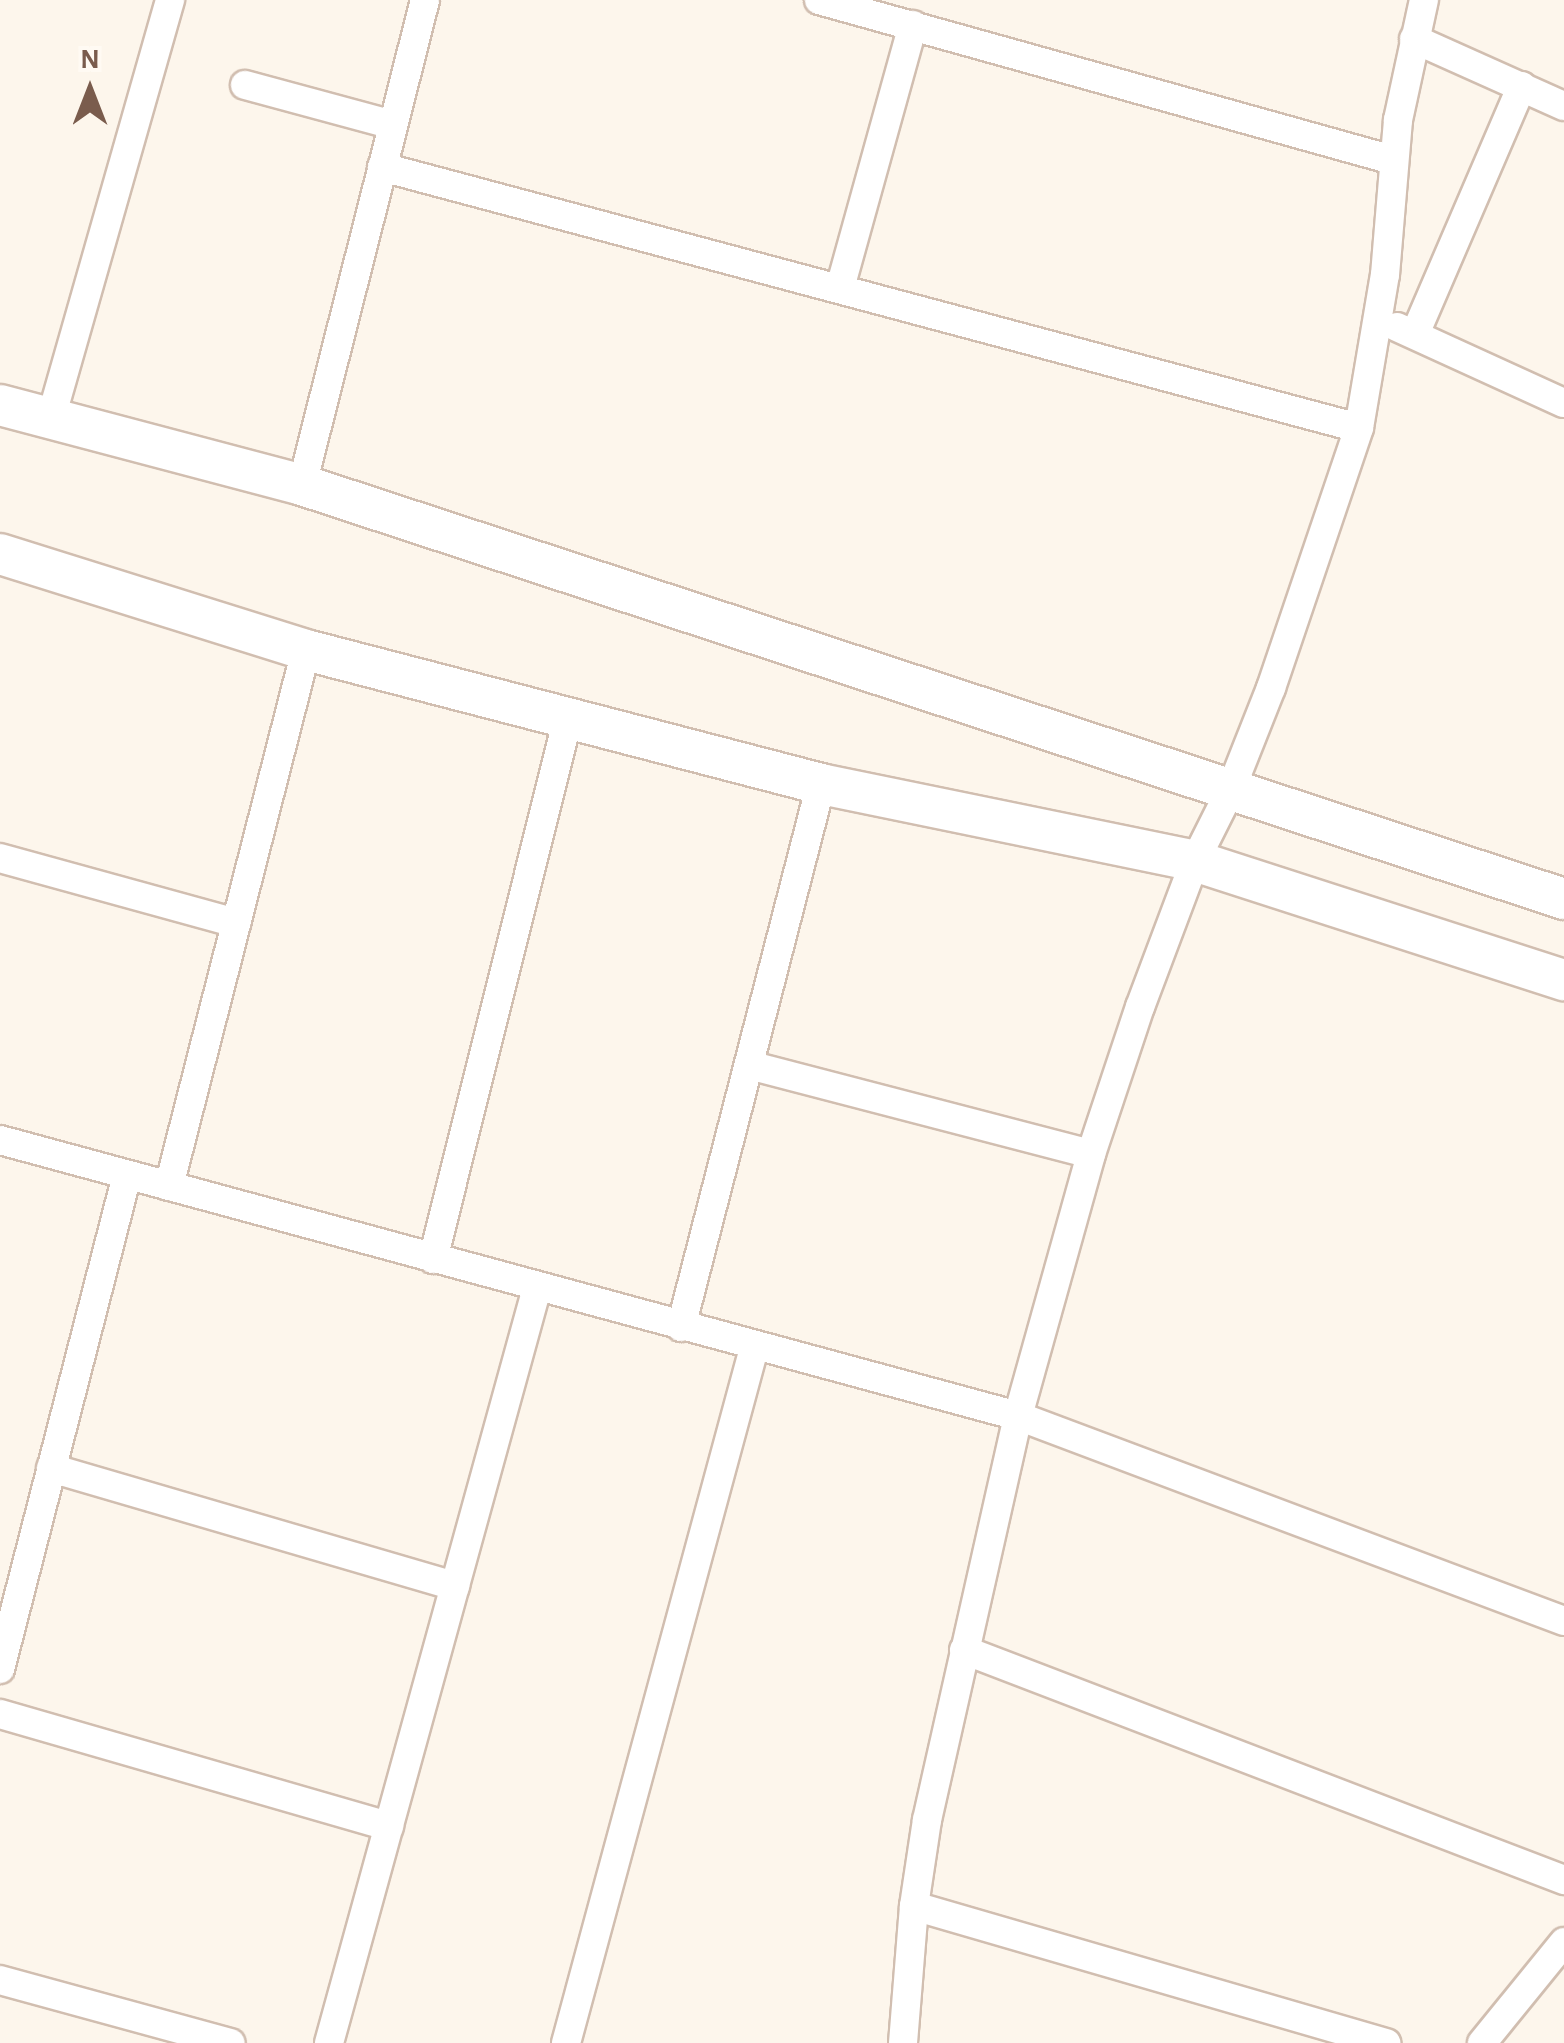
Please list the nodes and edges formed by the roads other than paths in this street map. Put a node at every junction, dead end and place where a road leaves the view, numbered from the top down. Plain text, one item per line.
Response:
1 (170, 0) edge
2 (424, 0) edge
3 (818, 0) edge
4 (1424, 0) edge
5 (851, 4) edge
6 (913, 25) junction
7 (1414, 39) junction
8 (244, 84) dead end
9 (1522, 86) junction
10 (1564, 106) edge
11 (393, 125) junction
12 (1393, 160) junction
13 (382, 167) junction
14 (840, 288) junction
15 (1379, 319) junction
16 (1414, 334) junction
17 (1564, 403) edge
18 (0, 405) edge
19 (51, 418) junction
20 (1359, 428) junction
21 (302, 485) junction
22 (0, 554) edge
23 (306, 650) junction
24 (568, 718) junction
25 (822, 784) junction
26 (1231, 790) junction
27 (0, 858) edge
28 (1194, 861) junction
29 (1564, 899) edge
30 (236, 923) junction
31 (1564, 980) edge
32 (748, 1065) junction
33 (0, 1140) edge
34 (1091, 1154) junction
35 (128, 1175) junction
36 (169, 1186) junction
37 (432, 1259) junction
38 (537, 1288) junction
39 (680, 1327) junction
40 (754, 1348) junction
41 (1018, 1416) junction
42 (51, 1468) junction
43 (455, 1586) junction
44 (1564, 1622) edge
45 (964, 1650) junction
46 (0, 1669) edge
47 (0, 1714) edge
48 (389, 1826) junction
49 (1564, 1880) edge
50 (914, 1906) junction
51 (1564, 1942) edge
52 (0, 1980) edge
53 (231, 2043) edge
54 (329, 2043) edge
55 (566, 2043) edge
56 (903, 2043) edge
57 (1387, 2043) edge
58 (1482, 2043) edge

1 - 19 street
2 - 11 street
3 - 5 street
4 - 7 street
5 - 6 street
6 - 12 street
6 - 14 street
7 - 9 street
7 - 12 street
8 - 11 street
9 - 10 street
9 - 16 street
11 - 13 street
12 - 15 street
13 - 14 street
13 - 21 street
14 - 20 street
15 - 16 street
15 - 20 street
16 - 17 street
18 - 19 street
19 - 21 street
20 - 26 street
21 - 26 street
22 - 23 street
23 - 24 street
23 - 30 street
24 - 25 street
24 - 37 street
25 - 28 street
25 - 32 street
26 - 28 street
26 - 29 street
27 - 30 street
28 - 31 street
28 - 34 street
30 - 36 street
32 - 34 street
32 - 39 street
33 - 35 street
34 - 41 street
35 - 36 street
35 - 42 street
36 - 37 street
37 - 38 street
38 - 39 street
38 - 43 street
39 - 40 street
40 - 41 street
40 - 55 street
41 - 44 street
41 - 45 street
42 - 43 street
42 - 46 street
43 - 48 street
45 - 49 street
45 - 50 street
47 - 48 street
48 - 54 street
50 - 56 street
50 - 57 street
51 - 58 street
52 - 53 street

